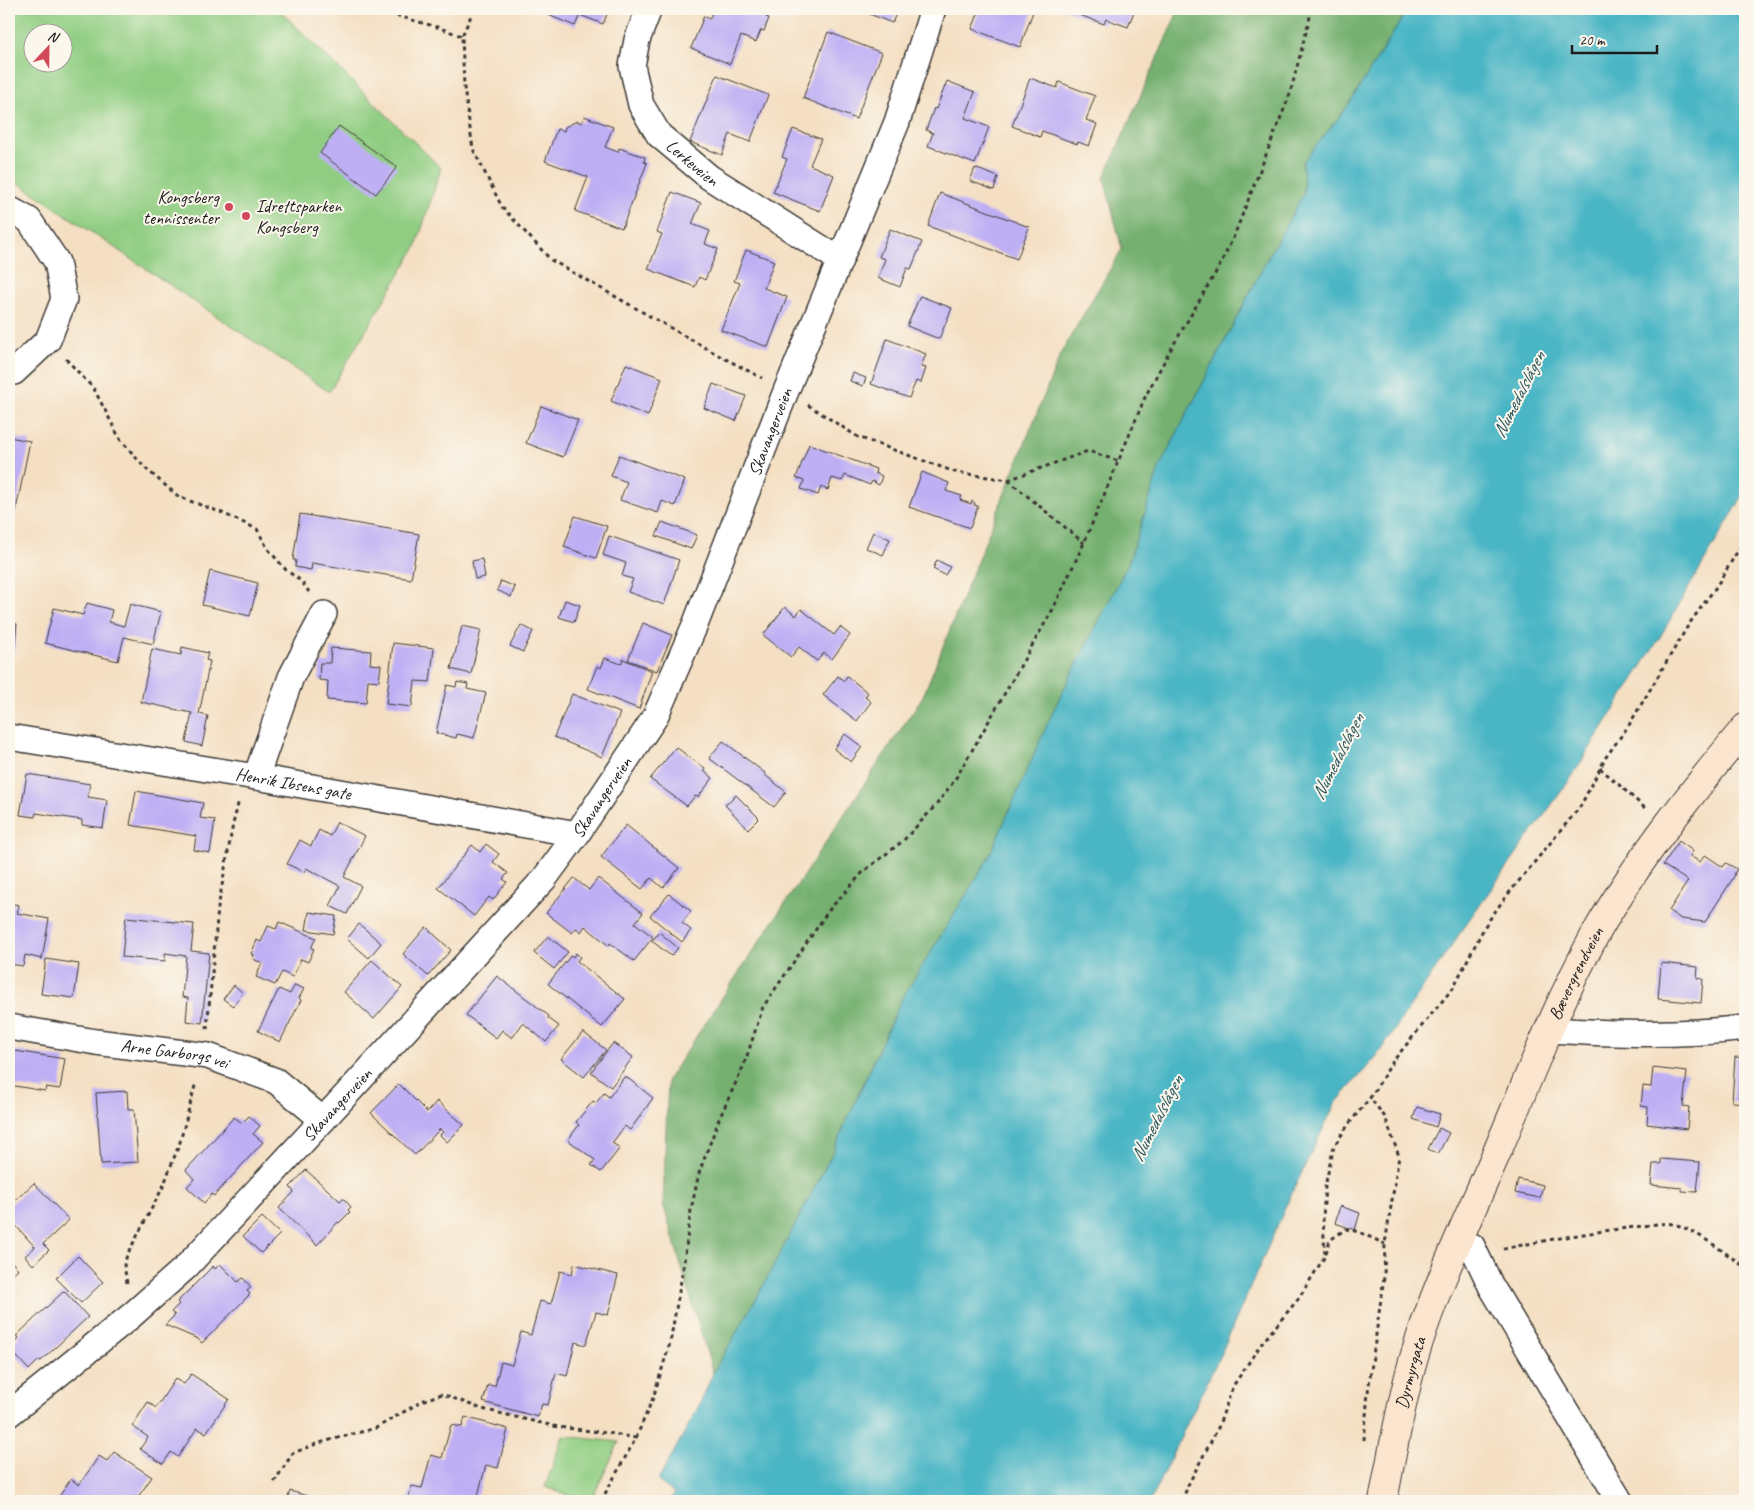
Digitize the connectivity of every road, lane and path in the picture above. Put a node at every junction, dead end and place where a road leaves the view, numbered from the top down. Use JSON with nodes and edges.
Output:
{"nodes":[{"id":1,"x":373,"y":9,"type":"edge"},
{"id":2,"x":474,"y":9,"type":"edge"},
{"id":3,"x":649,"y":9,"type":"edge"},
{"id":4,"x":933,"y":9,"type":"edge"},
{"id":5,"x":1312,"y":9,"type":"edge"},
{"id":6,"x":462,"y":36,"type":"junction"},
{"id":7,"x":9,"y":209,"type":"edge"},
{"id":8,"x":840,"y":260,"type":"junction"},
{"id":9,"x":48,"y":340,"type":"junction"},
{"id":10,"x":14,"y":372,"type":"dead end"},
{"id":11,"x":786,"y":391,"type":"junction"},
{"id":12,"x":1118,"y":461,"type":"junction"},
{"id":13,"x":1008,"y":480,"type":"junction"},
{"id":14,"x":1745,"y":539,"type":"edge"},
{"id":15,"x":1084,"y":543,"type":"junction"},
{"id":16,"x":324,"y":614,"type":"joint"},
{"id":17,"x":1745,"y":728,"type":"edge"},
{"id":18,"x":9,"y":737,"type":"edge"},
{"id":19,"x":1600,"y":768,"type":"junction"},
{"id":20,"x":251,"y":777,"type":"junction"},
{"id":21,"x":1666,"y":827,"type":"junction"},
{"id":22,"x":577,"y":834,"type":"junction"},
{"id":23,"x":9,"y":1026,"type":"edge"},
{"id":24,"x":1745,"y":1028,"type":"edge"},
{"id":25,"x":1549,"y":1030,"type":"junction"},
{"id":26,"x":202,"y":1055,"type":"junction"},
{"id":27,"x":1370,"y":1098,"type":"junction"},
{"id":28,"x":323,"y":1120,"type":"junction"},
{"id":29,"x":1385,"y":1244,"type":"junction"},
{"id":30,"x":1464,"y":1247,"type":"junction"},
{"id":31,"x":1325,"y":1256,"type":"junction"},
{"id":32,"x":1745,"y":1267,"type":"edge"},
{"id":33,"x":132,"y":1315,"type":"junction"},
{"id":34,"x":9,"y":1414,"type":"edge"},
{"id":35,"x":636,"y":1438,"type":"junction"},
{"id":36,"x":1363,"y":1449,"type":"dead end"},
{"id":37,"x":274,"y":1482,"type":"dead end"},
{"id":38,"x":601,"y":1501,"type":"edge"},
{"id":39,"x":1182,"y":1501,"type":"edge"},
{"id":40,"x":1383,"y":1501,"type":"edge"},
{"id":41,"x":1620,"y":1501,"type":"edge"}],
"edges":[{"from":1,"to":6,"type":"path"},
{"from":2,"to":6,"type":"path"},
{"from":3,"to":8,"type":"street","name":"Lerkeveien"},
{"from":4,"to":8,"type":"street","name":"Skavangerveien"},
{"from":5,"to":12,"type":"path"},
{"from":6,"to":11,"type":"path"},
{"from":7,"to":9,"type":"street"},
{"from":8,"to":11,"type":"street","name":"Skavangerveien"},
{"from":9,"to":10,"type":"street"},
{"from":9,"to":16,"type":"path"},
{"from":11,"to":13,"type":"path"},
{"from":11,"to":22,"type":"street","name":"Skavangerveien"},
{"from":12,"to":13,"type":"path"},
{"from":12,"to":15,"type":"path"},
{"from":13,"to":15,"type":"path"},
{"from":14,"to":19,"type":"path"},
{"from":15,"to":35,"type":"path"},
{"from":16,"to":20,"type":"street"},
{"from":17,"to":21,"type":"main road","name":"Bævergrendveien"},
{"from":18,"to":20,"type":"street","name":"Henrik Ibsens gate"},
{"from":19,"to":21,"type":"path"},
{"from":19,"to":27,"type":"path"},
{"from":20,"to":22,"type":"street","name":"Henrik Ibsens gate"},
{"from":20,"to":26,"type":"path"},
{"from":21,"to":25,"type":"main road","name":"Bævergrendveien"},
{"from":22,"to":28,"type":"street","name":"Skavangerveien"},
{"from":23,"to":26,"type":"street","name":"Arne Garborgs vei"},
{"from":24,"to":25,"type":"street"},
{"from":25,"to":30,"type":"main road","name":"Bævergrendveien"},
{"from":26,"to":28,"type":"street","name":"Arne Garborgs vei"},
{"from":26,"to":33,"type":"path"},
{"from":27,"to":29,"type":"path"},
{"from":27,"to":31,"type":"path"},
{"from":28,"to":33,"type":"street","name":"Skavangerveien"},
{"from":29,"to":31,"type":"path"},
{"from":29,"to":36,"type":"path"},
{"from":30,"to":32,"type":"path"},
{"from":30,"to":40,"type":"main road","name":"Dyrmyrgata"},
{"from":30,"to":41,"type":"street"},
{"from":31,"to":39,"type":"path"},
{"from":33,"to":34,"type":"street","name":"Skavangerveien"},
{"from":35,"to":37,"type":"path"},
{"from":35,"to":38,"type":"path"}]}
